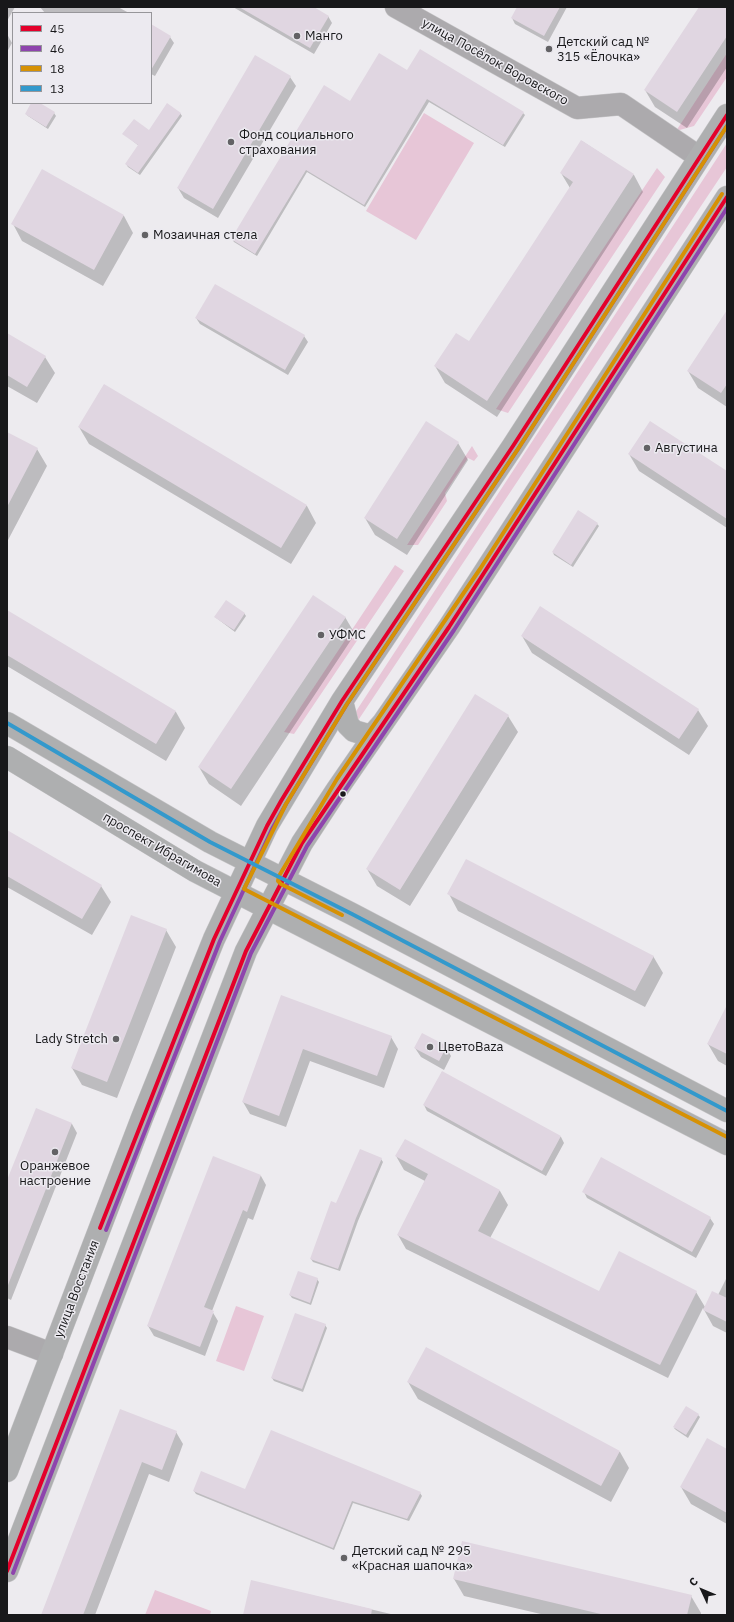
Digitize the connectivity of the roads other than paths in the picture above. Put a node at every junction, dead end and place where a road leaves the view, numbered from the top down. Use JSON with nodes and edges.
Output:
{"nodes":[{"id":1,"x":396,"y":7,"type":"edge"},
{"id":2,"x":727,"y":115,"type":"edge"},
{"id":3,"x":699,"y":157,"type":"junction"},
{"id":4,"x":727,"y":197,"type":"edge"},
{"id":5,"x":342,"y":701,"type":"junction"},
{"id":6,"x":384,"y":722,"type":"junction"},
{"id":7,"x":7,"y":723,"type":"edge"},
{"id":8,"x":7,"y":758,"type":"edge"},
{"id":9,"x":250,"y":863,"type":"junction"},
{"id":10,"x":284,"y":879,"type":"junction"},
{"id":11,"x":236,"y":892,"type":"junction"},
{"id":12,"x":268,"y":908,"type":"junction"},
{"id":13,"x":727,"y":1111,"type":"edge"},
{"id":14,"x":727,"y":1144,"type":"edge"},
{"id":15,"x":7,"y":1337,"type":"edge"},
{"id":16,"x":52,"y":1354,"type":"junction"},
{"id":17,"x":7,"y":1471,"type":"edge"},
{"id":18,"x":7,"y":1571,"type":"edge"}],
"edges":[{"from":1,"to":3,"type":"street","name":"улица Посёлок Воровского"},
{"from":2,"to":3,"type":"main road","name":"улица Восстания"},
{"from":3,"to":5,"type":"main road","name":"улица Восстания"},
{"from":4,"to":6,"type":"main road"},
{"from":5,"to":6,"type":"main road"},
{"from":5,"to":9,"type":"main road","name":"улица Восстания"},
{"from":6,"to":10,"type":"main road"},
{"from":7,"to":9,"type":"main road"},
{"from":8,"to":11,"type":"main road","name":"проспект Ибрагимова"},
{"from":9,"to":10,"type":"main road"},
{"from":9,"to":11,"type":"main road","name":"улица Восстания"},
{"from":10,"to":12,"type":"main road"},
{"from":10,"to":13,"type":"main road"},
{"from":11,"to":12,"type":"main road","name":"проспект Ибрагимова"},
{"from":11,"to":16,"type":"main road","name":"улица Восстания"},
{"from":12,"to":14,"type":"main road","name":"проспект Ибрагимова"},
{"from":12,"to":18,"type":"main road"},
{"from":15,"to":16,"type":"street"},
{"from":16,"to":17,"type":"main road","name":"улица Восстания"}]}
